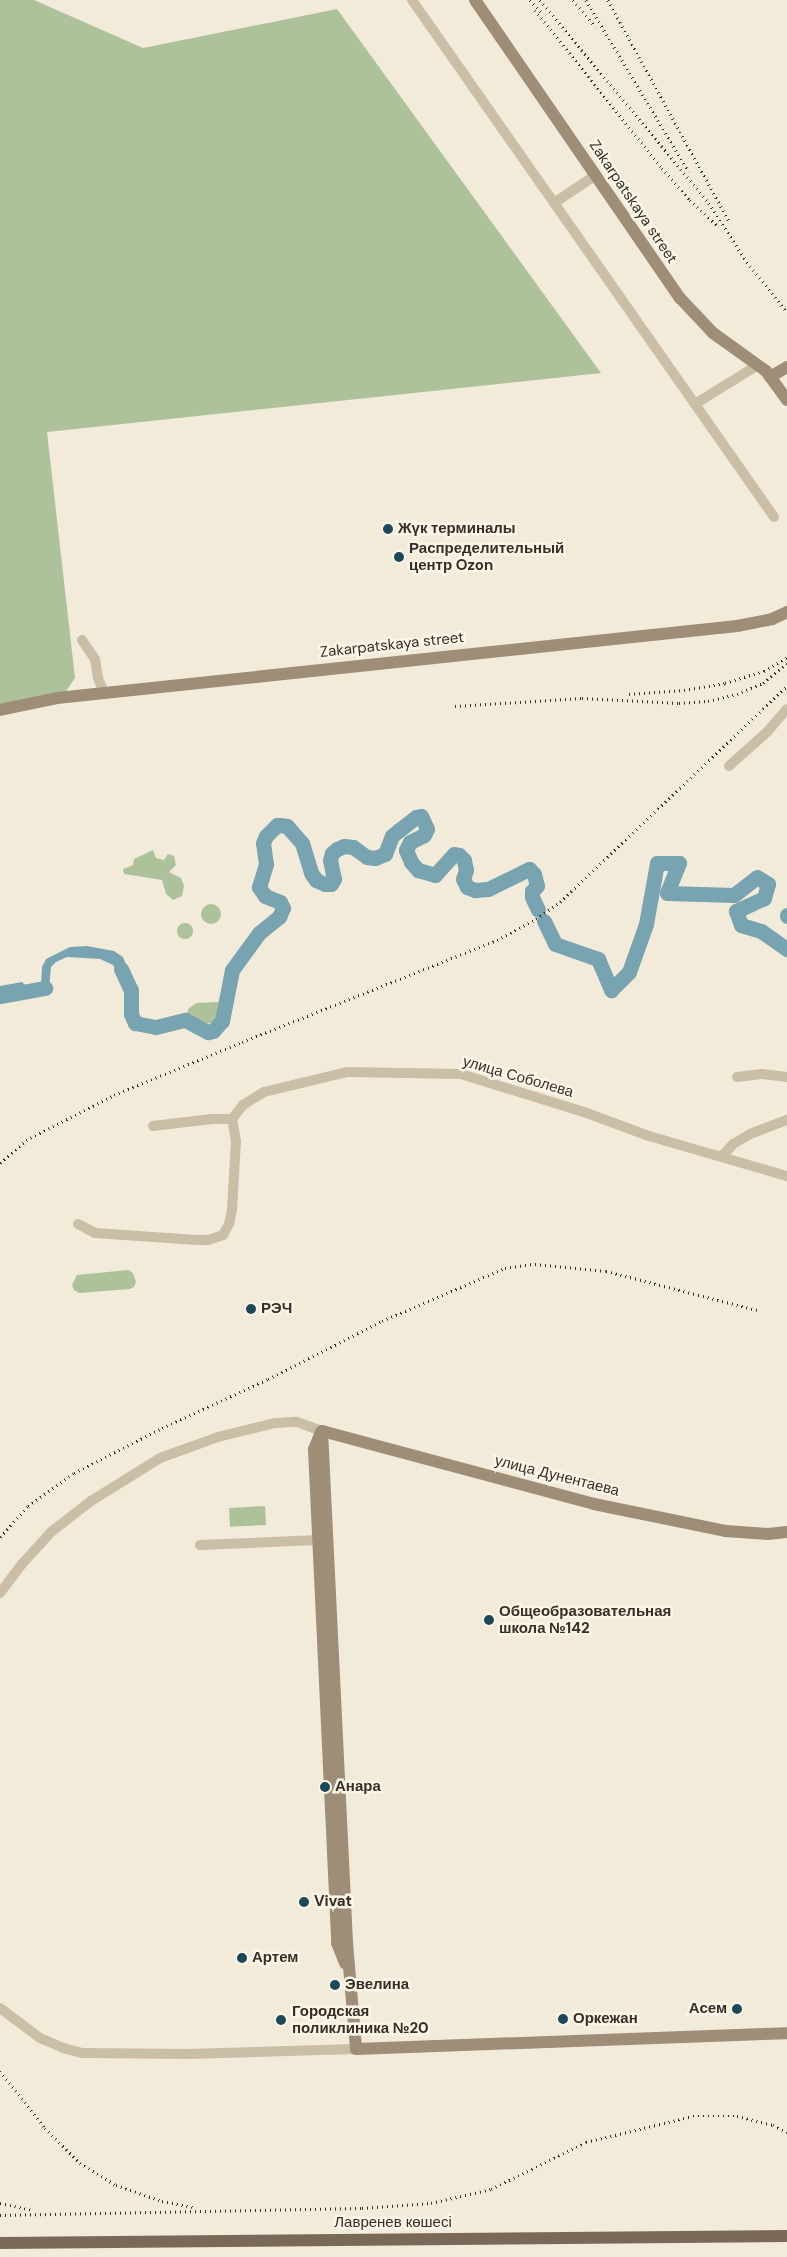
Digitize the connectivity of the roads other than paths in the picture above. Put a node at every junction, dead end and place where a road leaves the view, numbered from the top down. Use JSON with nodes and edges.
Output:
{"nodes":[{"id":1,"x":412,"y":0,"type":"edge"},
{"id":2,"x":475,"y":0,"type":"edge"},
{"id":3,"x":596,"y":175,"type":"junction"},
{"id":4,"x":554,"y":203,"type":"junction"},
{"id":5,"x":758,"y":365,"type":"junction"},
{"id":6,"x":787,"y":367,"type":"edge"},
{"id":7,"x":770,"y":376,"type":"junction"},
{"id":8,"x":787,"y":400,"type":"edge"},
{"id":9,"x":695,"y":404,"type":"junction"},
{"id":10,"x":774,"y":517,"type":"dead end"},
{"id":11,"x":787,"y":612,"type":"edge"},
{"id":12,"x":82,"y":640,"type":"dead end"},
{"id":13,"x":104,"y":693,"type":"junction"},
{"id":14,"x":0,"y":710,"type":"edge"},
{"id":15,"x":787,"y":710,"type":"edge"},
{"id":16,"x":729,"y":766,"type":"dead end"},
{"id":17,"x":737,"y":1077,"type":"dead end"},
{"id":18,"x":787,"y":1077,"type":"edge"},
{"id":19,"x":232,"y":1119,"type":"junction"},
{"id":20,"x":787,"y":1120,"type":"edge"},
{"id":21,"x":153,"y":1126,"type":"dead end"},
{"id":22,"x":722,"y":1156,"type":"junction"},
{"id":23,"x":787,"y":1176,"type":"edge"},
{"id":24,"x":78,"y":1224,"type":"dead end"},
{"id":25,"x":322,"y":1431,"type":"junction"},
{"id":26,"x":787,"y":1532,"type":"edge"},
{"id":27,"x":318,"y":1540,"type":"junction"},
{"id":28,"x":200,"y":1544,"type":"dead end"},
{"id":29,"x":0,"y":1593,"type":"edge"},
{"id":30,"x":351,"y":1980,"type":"junction"},
{"id":31,"x":0,"y":2008,"type":"edge"},
{"id":32,"x":787,"y":2033,"type":"edge"},
{"id":33,"x":356,"y":2050,"type":"junction"},
{"id":34,"x":787,"y":2236,"type":"edge"},
{"id":35,"x":0,"y":2243,"type":"edge"}],
"edges":[{"from":1,"to":4,"type":"street"},
{"from":2,"to":3,"type":"street","name":"Zakarpatskaya street"},
{"from":3,"to":4,"type":"street"},
{"from":3,"to":5,"type":"street","name":"Zakarpatskaya street"},
{"from":4,"to":9,"type":"street"},
{"from":5,"to":7,"type":"street","name":"Zakarpatskaya street"},
{"from":5,"to":9,"type":"street"},
{"from":6,"to":7,"type":"street"},
{"from":7,"to":8,"type":"street","name":"Zakarpatskaya street"},
{"from":9,"to":10,"type":"street"},
{"from":11,"to":13,"type":"street","name":"Zakarpatskaya street"},
{"from":12,"to":13,"type":"street"},
{"from":13,"to":14,"type":"street","name":"Zakarpatskaya street"},
{"from":15,"to":16,"type":"street"},
{"from":17,"to":18,"type":"street"},
{"from":19,"to":21,"type":"street"},
{"from":19,"to":22,"type":"street","name":"улица Соболева"},
{"from":19,"to":24,"type":"street"},
{"from":20,"to":22,"type":"street"},
{"from":22,"to":23,"type":"street","name":"улица Соболева"},
{"from":25,"to":26,"type":"street","name":"улица Дунентаева"},
{"from":25,"to":27,"type":"street"},
{"from":25,"to":29,"type":"street"},
{"from":25,"to":30,"type":"street"},
{"from":27,"to":28,"type":"street"},
{"from":27,"to":30,"type":"street"},
{"from":30,"to":33,"type":"street"},
{"from":31,"to":33,"type":"street"},
{"from":32,"to":33,"type":"street"},
{"from":34,"to":35,"type":"main road","name":"Лавренев көшесі"}]}
